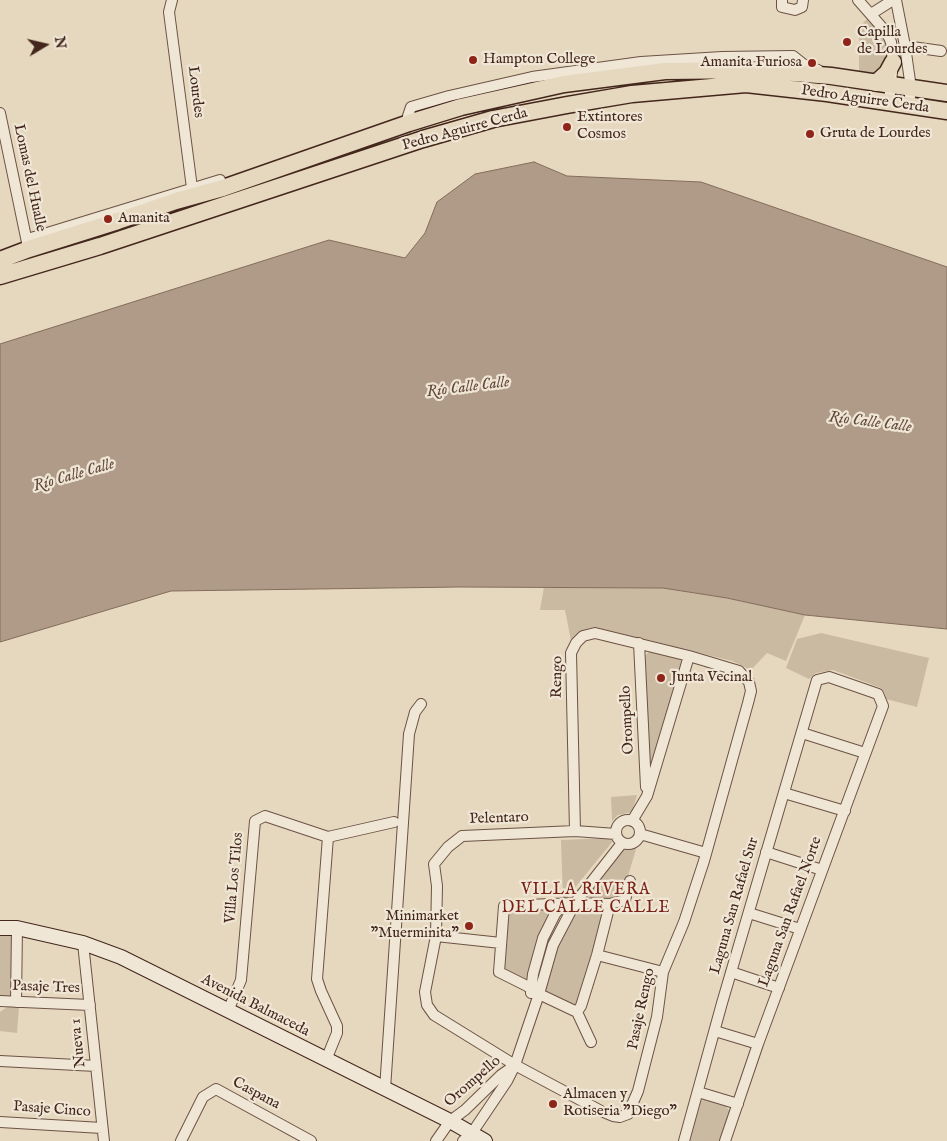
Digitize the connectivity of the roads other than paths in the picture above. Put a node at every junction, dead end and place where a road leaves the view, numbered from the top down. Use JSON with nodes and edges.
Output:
{"nodes":[{"id":1,"x":172,"y":0,"type":"edge"},
{"id":2,"x":782,"y":0,"type":"edge"},
{"id":3,"x":803,"y":0,"type":"edge"},
{"id":4,"x":858,"y":0,"type":"edge"},
{"id":5,"x":895,"y":0,"type":"edge"},
{"id":6,"x":871,"y":14,"type":"junction"},
{"id":7,"x":905,"y":46,"type":"junction"},
{"id":8,"x":941,"y":51,"type":"dead end"},
{"id":9,"x":893,"y":62,"type":"joint"},
{"id":10,"x":914,"y":83,"type":"junction"},
{"id":11,"x":884,"y":84,"type":"junction"},
{"id":12,"x":947,"y":93,"type":"edge"},
{"id":13,"x":890,"y":103,"type":"junction"},
{"id":14,"x":909,"y":105,"type":"junction"},
{"id":15,"x":947,"y":111,"type":"edge"},
{"id":16,"x":0,"y":113,"type":"edge"},
{"id":17,"x":192,"y":188,"type":"junction"},
{"id":18,"x":223,"y":188,"type":"junction"},
{"id":19,"x":30,"y":243,"type":"junction"},
{"id":20,"x":0,"y":260,"type":"edge"},
{"id":21,"x":36,"y":265,"type":"junction"},
{"id":22,"x":0,"y":276,"type":"edge"},
{"id":23,"x":639,"y":643,"type":"junction"},
{"id":24,"x":689,"y":656,"type":"junction"},
{"id":25,"x":817,"y":680,"type":"joint"},
{"id":26,"x":421,"y":704,"type":"dead end"},
{"id":27,"x":802,"y":733,"type":"junction"},
{"id":28,"x":865,"y":754,"type":"junction"},
{"id":29,"x":784,"y":793,"type":"junction"},
{"id":30,"x":647,"y":796,"type":"junction"},
{"id":31,"x":844,"y":811,"type":"junction"},
{"id":32,"x":632,"y":821,"type":"junction"},
{"id":33,"x":394,"y":822,"type":"dead end"},
{"id":34,"x":575,"y":831,"type":"junction"},
{"id":35,"x":640,"y":834,"type":"junction"},
{"id":36,"x":328,"y":837,"type":"junction"},
{"id":37,"x":619,"y":838,"type":"junction"},
{"id":38,"x":766,"y":852,"type":"junction"},
{"id":39,"x":706,"y":853,"type":"junction"},
{"id":40,"x":822,"y":870,"type":"junction"},
{"id":41,"x":630,"y":880,"type":"dead end"},
{"id":42,"x":563,"y":903,"type":"junction"},
{"id":43,"x":575,"y":903,"type":"junction"},
{"id":44,"x":610,"y":904,"type":"junction"},
{"id":45,"x":749,"y":913,"type":"junction"},
{"id":46,"x":0,"y":928,"type":"edge"},
{"id":47,"x":17,"y":928,"type":"junction"},
{"id":48,"x":800,"y":929,"type":"junction"},
{"id":49,"x":436,"y":936,"type":"junction"},
{"id":50,"x":82,"y":942,"type":"junction"},
{"id":51,"x":501,"y":943,"type":"junction"},
{"id":52,"x":597,"y":954,"type":"junction"},
{"id":53,"x":663,"y":972,"type":"junction"},
{"id":54,"x":731,"y":972,"type":"junction"},
{"id":55,"x":778,"y":988,"type":"junction"},
{"id":56,"x":535,"y":991,"type":"junction"},
{"id":57,"x":0,"y":1000,"type":"edge"},
{"id":58,"x":16,"y":1002,"type":"junction"},
{"id":59,"x":90,"y":1004,"type":"junction"},
{"id":60,"x":228,"y":1011,"type":"junction"},
{"id":61,"x":576,"y":1012,"type":"junction"},
{"id":62,"x":715,"y":1031,"type":"junction"},
{"id":63,"x":591,"y":1042,"type":"dead end"},
{"id":64,"x":758,"y":1044,"type":"junction"},
{"id":65,"x":326,"y":1060,"type":"junction"},
{"id":66,"x":0,"y":1061,"type":"edge"},
{"id":67,"x":515,"y":1065,"type":"junction"},
{"id":68,"x":96,"y":1066,"type":"junction"},
{"id":69,"x":385,"y":1089,"type":"junction"},
{"id":70,"x":698,"y":1092,"type":"junction"},
{"id":71,"x":738,"y":1104,"type":"junction"},
{"id":72,"x":450,"y":1121,"type":"junction"},
{"id":73,"x":0,"y":1122,"type":"edge"},
{"id":74,"x":102,"y":1128,"type":"junction"},
{"id":75,"x":467,"y":1137,"type":"edge"},
{"id":76,"x":104,"y":1141,"type":"edge"},
{"id":77,"x":181,"y":1141,"type":"edge"},
{"id":78,"x":311,"y":1141,"type":"edge"},
{"id":79,"x":436,"y":1141,"type":"edge"},
{"id":80,"x":485,"y":1141,"type":"edge"},
{"id":81,"x":684,"y":1141,"type":"edge"},
{"id":82,"x":725,"y":1141,"type":"edge"}],
"edges":[{"from":1,"to":17,"type":"street","name":"Lourdes"},
{"from":2,"to":3,"type":"street"},
{"from":4,"to":6,"type":"street"},
{"from":5,"to":6,"type":"street"},
{"from":5,"to":7,"type":"street"},
{"from":6,"to":9,"type":"street"},
{"from":7,"to":8,"type":"street"},
{"from":7,"to":10,"type":"street"},
{"from":9,"to":11,"type":"highway"},
{"from":10,"to":11,"type":"highway","name":"Pedro Aguirre Cerda"},
{"from":10,"to":12,"type":"highway","name":"Pedro Aguirre Cerda"},
{"from":10,"to":14,"type":"street"},
{"from":11,"to":13,"type":"street"},
{"from":11,"to":18,"type":"highway","name":"Pedro Aguirre Cerda"},
{"from":13,"to":14,"type":"highway","name":"Pedro Aguirre Cerda"},
{"from":13,"to":21,"type":"highway","name":"Pedro Aguirre Cerda"},
{"from":14,"to":15,"type":"highway","name":"Pedro Aguirre Cerda"},
{"from":16,"to":19,"type":"street","name":"Lomas del Hualle"},
{"from":17,"to":18,"type":"street"},
{"from":17,"to":19,"type":"street"},
{"from":18,"to":19,"type":"highway","name":"Pedro Aguirre Cerda"},
{"from":19,"to":20,"type":"highway","name":"Pedro Aguirre Cerda"},
{"from":19,"to":21,"type":"highway"},
{"from":21,"to":22,"type":"highway","name":"Pedro Aguirre Cerda"},
{"from":23,"to":24,"type":"street","name":"Rengo"},
{"from":23,"to":30,"type":"street","name":"Orompello"},
{"from":23,"to":34,"type":"street","name":"Rengo"},
{"from":24,"to":30,"type":"street","name":"Orompello"},
{"from":24,"to":39,"type":"street","name":"Pasaje Rengo"},
{"from":25,"to":27,"type":"street","name":"Laguna San Rafael Sur"},
{"from":25,"to":28,"type":"street","name":"Laguna San Rafael Norte"},
{"from":26,"to":69,"type":"street"},
{"from":27,"to":28,"type":"street"},
{"from":27,"to":29,"type":"street","name":"Laguna San Rafael Sur"},
{"from":28,"to":31,"type":"street","name":"Laguna San Rafael Norte"},
{"from":29,"to":31,"type":"street"},
{"from":29,"to":38,"type":"street","name":"Laguna San Rafael Sur"},
{"from":30,"to":32,"type":"street","name":"Orompello"},
{"from":31,"to":40,"type":"street","name":"Laguna San Rafael Norte"},
{"from":32,"to":35,"type":"street"},
{"from":32,"to":37,"type":"street","name":"Orompello"},
{"from":33,"to":36,"type":"street"},
{"from":34,"to":37,"type":"street","name":"Pelentaro"},
{"from":34,"to":49,"type":"street","name":"Pelentaro"},
{"from":35,"to":37,"type":"street","name":"Orompello"},
{"from":35,"to":39,"type":"street"},
{"from":36,"to":60,"type":"street","name":"Villa Los Tilos"},
{"from":36,"to":65,"type":"street"},
{"from":37,"to":43,"type":"street","name":"Orompello"},
{"from":38,"to":40,"type":"street"},
{"from":38,"to":45,"type":"street","name":"Laguna San Rafael Sur"},
{"from":39,"to":53,"type":"street","name":"Pasaje Rengo"},
{"from":40,"to":48,"type":"street","name":"Laguna San Rafael Norte"},
{"from":41,"to":44,"type":"street"},
{"from":42,"to":43,"type":"street"},
{"from":42,"to":51,"type":"street"},
{"from":42,"to":56,"type":"street","name":"Orompello"},
{"from":43,"to":44,"type":"street"},
{"from":43,"to":56,"type":"street","name":"Orompello"},
{"from":44,"to":52,"type":"street"},
{"from":45,"to":48,"type":"street"},
{"from":45,"to":54,"type":"street","name":"Laguna San Rafael Sur"},
{"from":46,"to":47,"type":"main road","name":"Avenida Balmaceda"},
{"from":47,"to":50,"type":"main road","name":"Avenida Balmaceda"},
{"from":47,"to":58,"type":"street"},
{"from":48,"to":55,"type":"street","name":"Laguna San Rafael Norte"},
{"from":49,"to":51,"type":"street"},
{"from":49,"to":67,"type":"street","name":"Pelentaro"},
{"from":50,"to":59,"type":"street","name":"Nueva 1"},
{"from":50,"to":60,"type":"main road","name":"Avenida Balmaceda"},
{"from":51,"to":56,"type":"street"},
{"from":52,"to":53,"type":"street"},
{"from":52,"to":61,"type":"street"},
{"from":53,"to":67,"type":"street","name":"Pasaje Rengo"},
{"from":54,"to":55,"type":"street"},
{"from":54,"to":62,"type":"street","name":"Laguna San Rafael Sur"},
{"from":55,"to":64,"type":"street","name":"Laguna San Rafael Norte"},
{"from":56,"to":61,"type":"street"},
{"from":56,"to":67,"type":"street","name":"Orompello"},
{"from":57,"to":58,"type":"street","name":"Pasaje Tres"},
{"from":58,"to":59,"type":"street","name":"Pasaje Tres"},
{"from":59,"to":68,"type":"street","name":"Nueva 1"},
{"from":60,"to":65,"type":"main road","name":"Avenida Balmaceda"},
{"from":61,"to":63,"type":"street"},
{"from":62,"to":64,"type":"street"},
{"from":62,"to":70,"type":"street","name":"Laguna San Rafael Sur"},
{"from":64,"to":71,"type":"street","name":"Laguna San Rafael Norte"},
{"from":65,"to":69,"type":"main road","name":"Avenida Balmaceda"},
{"from":66,"to":68,"type":"street"},
{"from":67,"to":72,"type":"street","name":"Orompello"},
{"from":67,"to":75,"type":"street","name":"Orompello"},
{"from":68,"to":74,"type":"street","name":"Nueva 1"},
{"from":69,"to":72,"type":"main road","name":"Avenida Balmaceda"},
{"from":70,"to":71,"type":"street"},
{"from":70,"to":81,"type":"street","name":"Laguna San Rafael Sur"},
{"from":71,"to":82,"type":"street","name":"Laguna San Rafael Norte"},
{"from":72,"to":75,"type":"main road","name":"Avenida Balmaceda"},
{"from":72,"to":79,"type":"street","name":"Orompello"},
{"from":73,"to":74,"type":"street","name":"Pasaje Cinco"},
{"from":74,"to":76,"type":"street","name":"Nueva 1"},
{"from":75,"to":80,"type":"main road","name":"Avenida Balmaceda"},
{"from":77,"to":78,"type":"street","name":"Caspana"}]}
